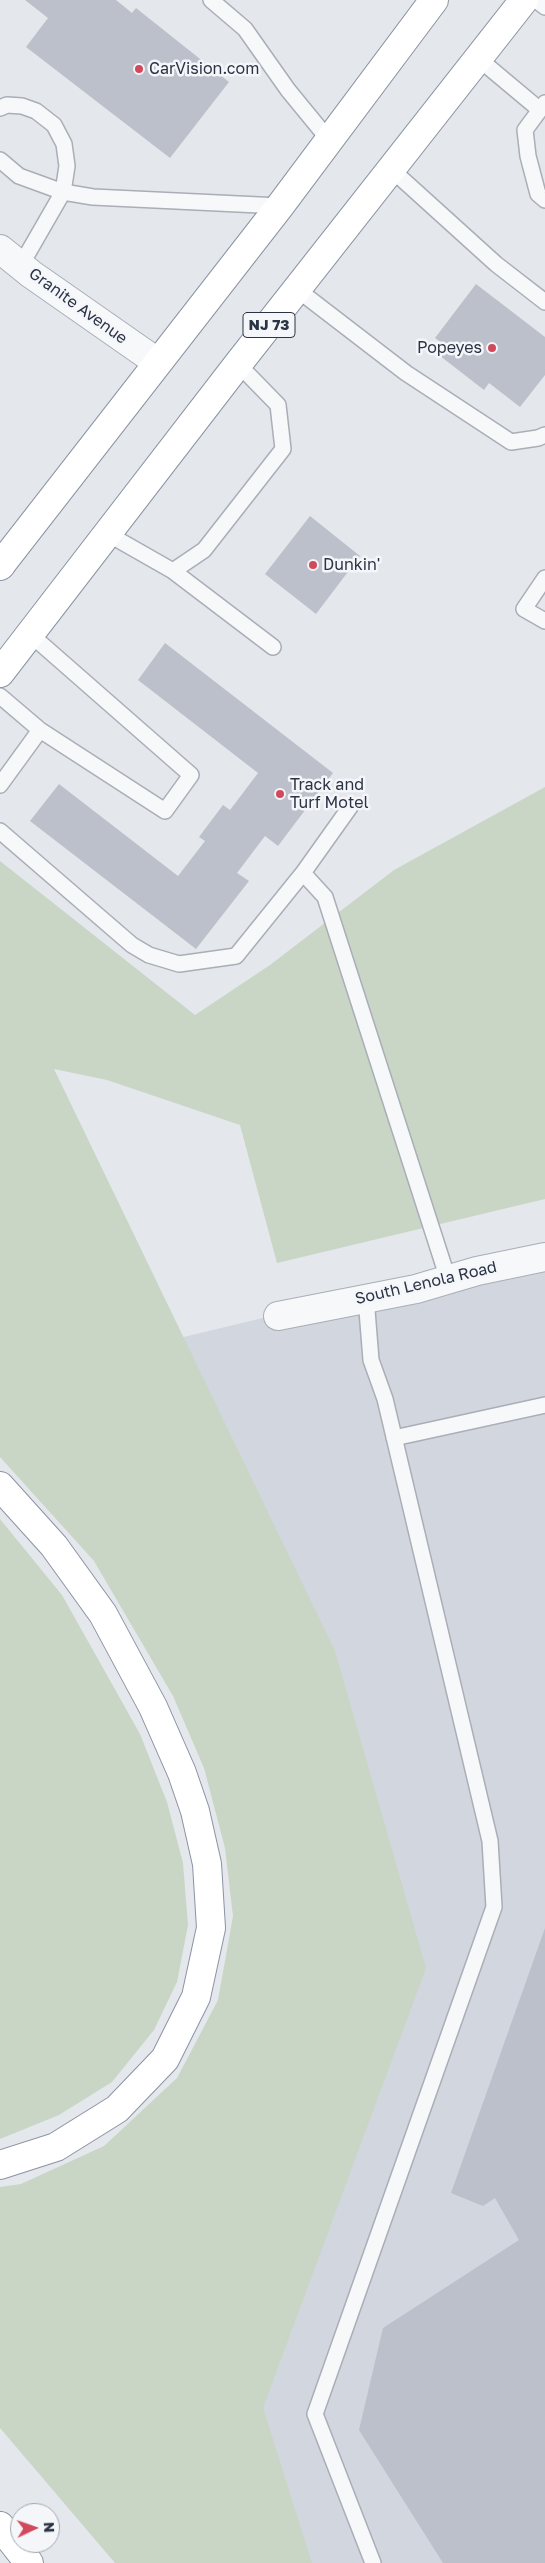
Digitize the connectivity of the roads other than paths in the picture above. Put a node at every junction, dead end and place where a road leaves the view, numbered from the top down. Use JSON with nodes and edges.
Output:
{"nodes":[{"id":1,"x":211,"y":0,"type":"edge"},
{"id":2,"x":434,"y":0,"type":"edge"},
{"id":3,"x":524,"y":0,"type":"edge"},
{"id":4,"x":536,"y":0,"type":"edge"},
{"id":5,"x":545,"y":7,"type":"edge"},
{"id":6,"x":479,"y":59,"type":"junction"},
{"id":7,"x":542,"y":107,"type":"edge"},
{"id":8,"x":0,"y":108,"type":"edge"},
{"id":9,"x":329,"y":140,"type":"junction"},
{"id":10,"x":0,"y":160,"type":"edge"},
{"id":11,"x":391,"y":169,"type":"junction"},
{"id":12,"x":62,"y":192,"type":"junction"},
{"id":13,"x":545,"y":200,"type":"edge"},
{"id":14,"x":280,"y":206,"type":"junction"},
{"id":15,"x":10,"y":257,"type":"edge"},
{"id":16,"x":298,"y":290,"type":"junction"},
{"id":17,"x":545,"y":302,"type":"edge"},
{"id":18,"x":156,"y":362,"type":"junction"},
{"id":19,"x":238,"y":364,"type":"junction"},
{"id":20,"x":545,"y":435,"type":"edge"},
{"id":21,"x":108,"y":534,"type":"junction"},
{"id":22,"x":0,"y":565,"type":"edge"},
{"id":23,"x":173,"y":571,"type":"junction"},
{"id":24,"x":545,"y":578,"type":"edge"},
{"id":25,"x":545,"y":621,"type":"edge"},
{"id":26,"x":30,"y":634,"type":"junction"},
{"id":27,"x":272,"y":647,"type":"dead end"},
{"id":28,"x":0,"y":673,"type":"edge"},
{"id":29,"x":0,"y":696,"type":"edge"},
{"id":30,"x":40,"y":730,"type":"junction"},
{"id":31,"x":0,"y":785,"type":"edge"},
{"id":32,"x":350,"y":807,"type":"dead end"},
{"id":33,"x":0,"y":831,"type":"edge"},
{"id":34,"x":303,"y":873,"type":"junction"},
{"id":35,"x":545,"y":1257,"type":"edge"},
{"id":36,"x":448,"y":1279,"type":"junction"},
{"id":37,"x":366,"y":1298,"type":"junction"},
{"id":38,"x":278,"y":1316,"type":"dead end"},
{"id":39,"x":545,"y":1405,"type":"edge"},
{"id":40,"x":394,"y":1438,"type":"junction"},
{"id":41,"x":0,"y":1486,"type":"edge"},
{"id":42,"x":0,"y":2165,"type":"edge"},
{"id":43,"x":0,"y":2526,"type":"edge"},
{"id":44,"x":29,"y":2563,"type":"edge"},
{"id":45,"x":373,"y":2563,"type":"edge"}],
"edges":[{"from":1,"to":9,"type":"lane"},
{"from":2,"to":9,"type":"highway"},
{"from":3,"to":6,"type":"highway","number":"NJ 73"},
{"from":4,"to":5,"type":"lane"},
{"from":6,"to":7,"type":"lane"},
{"from":6,"to":11,"type":"highway","number":"NJ 73"},
{"from":7,"to":13,"type":"lane"},
{"from":8,"to":12,"type":"lane"},
{"from":9,"to":14,"type":"highway"},
{"from":10,"to":12,"type":"lane"},
{"from":11,"to":16,"type":"highway","number":"NJ 73"},
{"from":11,"to":17,"type":"lane"},
{"from":12,"to":14,"type":"lane"},
{"from":12,"to":15,"type":"lane"},
{"from":14,"to":18,"type":"highway"},
{"from":15,"to":18,"type":"street","name":"Granite Avenue"},
{"from":16,"to":19,"type":"highway","number":"NJ 73"},
{"from":16,"to":20,"type":"lane"},
{"from":18,"to":22,"type":"highway"},
{"from":19,"to":21,"type":"highway","number":"NJ 73"},
{"from":19,"to":23,"type":"lane"},
{"from":21,"to":23,"type":"lane"},
{"from":21,"to":26,"type":"highway","number":"NJ 73"},
{"from":23,"to":27,"type":"lane"},
{"from":24,"to":25,"type":"lane"},
{"from":26,"to":28,"type":"highway","number":"NJ 73"},
{"from":26,"to":30,"type":"lane"},
{"from":29,"to":30,"type":"lane"},
{"from":30,"to":31,"type":"lane"},
{"from":32,"to":34,"type":"lane"},
{"from":33,"to":34,"type":"lane"},
{"from":34,"to":36,"type":"lane"},
{"from":35,"to":36,"type":"street","name":"South Lenola Road"},
{"from":36,"to":37,"type":"street","name":"South Lenola Road"},
{"from":37,"to":38,"type":"street","name":"South Lenola Road"},
{"from":37,"to":40,"type":"lane"},
{"from":39,"to":40,"type":"lane"},
{"from":40,"to":45,"type":"lane"},
{"from":41,"to":42,"type":"highway"},
{"from":43,"to":44,"type":"highway"}]}
